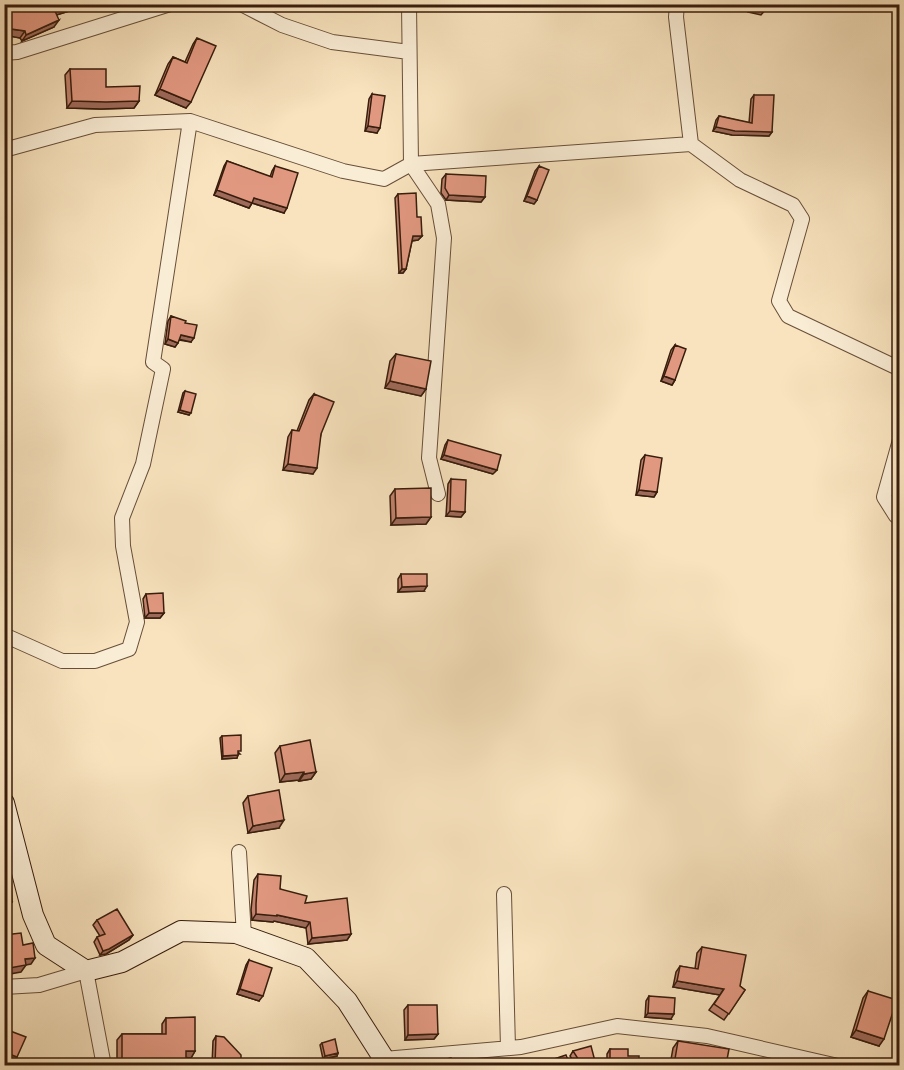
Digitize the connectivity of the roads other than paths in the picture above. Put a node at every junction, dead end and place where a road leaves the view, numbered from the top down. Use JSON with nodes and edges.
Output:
{"nodes":[{"id":1,"x":170,"y":4,"type":"edge"},
{"id":2,"x":241,"y":4,"type":"edge"},
{"id":3,"x":409,"y":4,"type":"edge"},
{"id":4,"x":677,"y":4,"type":"edge"},
{"id":5,"x":409,"y":52,"type":"junction"},
{"id":6,"x":4,"y":53,"type":"edge"},
{"id":7,"x":190,"y":121,"type":"junction"},
{"id":8,"x":691,"y":144,"type":"junction"},
{"id":9,"x":4,"y":150,"type":"edge"},
{"id":10,"x":411,"y":164,"type":"junction"},
{"id":11,"x":900,"y":369,"type":"edge"},
{"id":12,"x":900,"y":440,"type":"edge"},
{"id":13,"x":438,"y":494,"type":"dead end"},
{"id":14,"x":900,"y":517,"type":"edge"},
{"id":15,"x":4,"y":635,"type":"edge"},
{"id":16,"x":4,"y":803,"type":"edge"},
{"id":17,"x":239,"y":852,"type":"dead end"},
{"id":18,"x":504,"y":894,"type":"dead end"},
{"id":19,"x":244,"y":936,"type":"junction"},
{"id":20,"x":86,"y":971,"type":"junction"},
{"id":21,"x":4,"y":987,"type":"edge"},
{"id":22,"x":508,"y":1048,"type":"junction"},
{"id":23,"x":386,"y":1062,"type":"edge"},
{"id":24,"x":104,"y":1065,"type":"edge"},
{"id":25,"x":838,"y":1065,"type":"edge"}],
"edges":[{"from":1,"to":6,"type":"street"},
{"from":2,"to":5,"type":"street"},
{"from":3,"to":5,"type":"street"},
{"from":4,"to":8,"type":"street"},
{"from":5,"to":10,"type":"street"},
{"from":7,"to":9,"type":"street"},
{"from":7,"to":10,"type":"street"},
{"from":7,"to":15,"type":"street"},
{"from":8,"to":10,"type":"street"},
{"from":8,"to":11,"type":"street"},
{"from":10,"to":13,"type":"street"},
{"from":12,"to":14,"type":"street"},
{"from":16,"to":20,"type":"street"},
{"from":17,"to":19,"type":"street"},
{"from":18,"to":22,"type":"street"},
{"from":19,"to":20,"type":"street"},
{"from":19,"to":23,"type":"street"},
{"from":20,"to":21,"type":"street"},
{"from":20,"to":24,"type":"street"},
{"from":22,"to":23,"type":"street"},
{"from":22,"to":25,"type":"street"}]}
